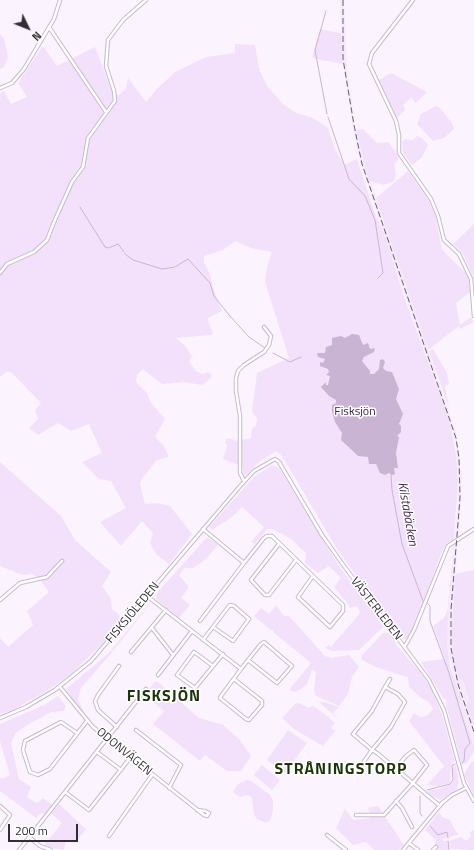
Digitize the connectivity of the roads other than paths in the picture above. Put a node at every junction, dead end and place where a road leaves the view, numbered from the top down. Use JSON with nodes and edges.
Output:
{"nodes":[{"id":1,"x":60,"y":0,"type":"edge"},
{"id":2,"x":146,"y":0,"type":"edge"},
{"id":3,"x":413,"y":0,"type":"edge"},
{"id":4,"x":49,"y":26,"type":"junction"},
{"id":5,"x":0,"y":88,"type":"edge"},
{"id":6,"x":106,"y":112,"type":"junction"},
{"id":7,"x":0,"y":273,"type":"edge"},
{"id":8,"x":474,"y":316,"type":"edge"},
{"id":9,"x":264,"y":327,"type":"dead end"},
{"id":10,"x":244,"y":481,"type":"junction"},
{"id":11,"x":203,"y":529,"type":"junction"},
{"id":12,"x":474,"y":529,"type":"edge"},
{"id":13,"x":279,"y":544,"type":"junction"},
{"id":14,"x":296,"y":560,"type":"junction"},
{"id":15,"x":62,"y":561,"type":"dead end"},
{"id":16,"x":244,"y":563,"type":"junction"},
{"id":17,"x":313,"y":576,"type":"junction"},
{"id":18,"x":147,"y":596,"type":"junction"},
{"id":19,"x":0,"y":600,"type":"edge"},
{"id":20,"x":166,"y":610,"type":"junction"},
{"id":21,"x":200,"y":621,"type":"dead end"},
{"id":22,"x":213,"y":627,"type":"junction"},
{"id":23,"x":152,"y":628,"type":"junction"},
{"id":24,"x":192,"y":631,"type":"junction"},
{"id":25,"x":204,"y":640,"type":"junction"},
{"id":26,"x":404,"y":646,"type":"junction"},
{"id":27,"x":132,"y":652,"type":"dead end"},
{"id":28,"x":222,"y":654,"type":"junction"},
{"id":29,"x":173,"y":655,"type":"junction"},
{"id":30,"x":248,"y":660,"type":"junction"},
{"id":31,"x":119,"y":666,"type":"dead end"},
{"id":32,"x":213,"y":666,"type":"junction"},
{"id":33,"x":241,"y":669,"type":"junction"},
{"id":34,"x":158,"y":675,"type":"dead end"},
{"id":35,"x":234,"y":679,"type":"junction"},
{"id":36,"x":390,"y":679,"type":"dead end"},
{"id":37,"x":60,"y":687,"type":"junction"},
{"id":38,"x":385,"y":687,"type":"junction"},
{"id":39,"x":146,"y":690,"type":"dead end"},
{"id":40,"x":0,"y":718,"type":"edge"},
{"id":41,"x":87,"y":721,"type":"junction"},
{"id":42,"x":117,"y":727,"type":"junction"},
{"id":43,"x":136,"y":730,"type":"dead end"},
{"id":44,"x":77,"y":733,"type":"junction"},
{"id":45,"x":107,"y":739,"type":"junction"},
{"id":46,"x":372,"y":750,"type":"junction"},
{"id":47,"x":97,"y":752,"type":"junction"},
{"id":48,"x":130,"y":758,"type":"junction"},
{"id":49,"x":396,"y":769,"type":"junction"},
{"id":50,"x":121,"y":770,"type":"junction"},
{"id":51,"x":358,"y":772,"type":"dead end"},
{"id":52,"x":152,"y":775,"type":"junction"},
{"id":53,"x":413,"y":783,"type":"junction"},
{"id":54,"x":169,"y":788,"type":"junction"},
{"id":55,"x":466,"y":788,"type":"junction"},
{"id":56,"x":65,"y":792,"type":"junction"},
{"id":57,"x":396,"y":801,"type":"junction"},
{"id":58,"x":474,"y":801,"type":"edge"},
{"id":59,"x":0,"y":806,"type":"edge"},
{"id":60,"x":440,"y":806,"type":"junction"},
{"id":61,"x":197,"y":810,"type":"dead end"},
{"id":62,"x":356,"y":815,"type":"dead end"},
{"id":63,"x":412,"y":827,"type":"dead end"},
{"id":64,"x":0,"y":830,"type":"edge"},
{"id":65,"x":327,"y":835,"type":"dead end"},
{"id":66,"x":109,"y":836,"type":"dead end"},
{"id":67,"x":29,"y":837,"type":"junction"},
{"id":68,"x":409,"y":843,"type":"junction"},
{"id":69,"x":436,"y":847,"type":"dead end"},
{"id":70,"x":19,"y":850,"type":"edge"},
{"id":71,"x":51,"y":850,"type":"edge"},
{"id":72,"x":346,"y":850,"type":"edge"},
{"id":73,"x":403,"y":850,"type":"edge"},
{"id":74,"x":418,"y":850,"type":"edge"},
{"id":75,"x":433,"y":850,"type":"edge"}],
"edges":[{"from":1,"to":4,"type":"street"},
{"from":2,"to":6,"type":"street"},
{"from":3,"to":8,"type":"street"},
{"from":4,"to":5,"type":"street"},
{"from":4,"to":6,"type":"street"},
{"from":6,"to":7,"type":"street"},
{"from":9,"to":10,"type":"street"},
{"from":10,"to":11,"type":"street","name":"FISKSJÖLEDEN"},
{"from":10,"to":26,"type":"street","name":"VÄSTERLEDEN"},
{"from":11,"to":16,"type":"street"},
{"from":11,"to":18,"type":"street","name":"FISKSJÖLEDEN"},
{"from":12,"to":26,"type":"street"},
{"from":13,"to":14,"type":"street"},
{"from":13,"to":14,"type":"street"},
{"from":13,"to":16,"type":"street"},
{"from":14,"to":17,"type":"street"},
{"from":15,"to":19,"type":"street"},
{"from":16,"to":21,"type":"street"},
{"from":17,"to":17,"type":"street"},
{"from":18,"to":20,"type":"street"},
{"from":18,"to":37,"type":"street","name":"FISKSJÖLEDEN"},
{"from":20,"to":23,"type":"street"},
{"from":20,"to":24,"type":"street"},
{"from":22,"to":22,"type":"street"},
{"from":22,"to":25,"type":"street"},
{"from":23,"to":27,"type":"street"},
{"from":23,"to":29,"type":"street"},
{"from":24,"to":25,"type":"street"},
{"from":24,"to":29,"type":"street"},
{"from":25,"to":28,"type":"street"},
{"from":26,"to":55,"type":"street","name":"VÄSTERLEDEN"},
{"from":28,"to":32,"type":"street"},
{"from":28,"to":33,"type":"street"},
{"from":29,"to":34,"type":"street"},
{"from":30,"to":30,"type":"street"},
{"from":30,"to":33,"type":"street"},
{"from":31,"to":42,"type":"street"},
{"from":32,"to":32,"type":"street"},
{"from":33,"to":35,"type":"street"},
{"from":35,"to":35,"type":"street"},
{"from":36,"to":38,"type":"street"},
{"from":37,"to":40,"type":"street","name":"FISKSJÖLEDEN"},
{"from":37,"to":41,"type":"street","name":"ODONVÄGEN"},
{"from":38,"to":46,"type":"street"},
{"from":38,"to":46,"type":"street"},
{"from":39,"to":42,"type":"street"},
{"from":41,"to":44,"type":"street"},
{"from":41,"to":45,"type":"street","name":"ODONVÄGEN"},
{"from":42,"to":45,"type":"street"},
{"from":43,"to":54,"type":"street"},
{"from":44,"to":44,"type":"street"},
{"from":45,"to":47,"type":"street"},
{"from":45,"to":48,"type":"street","name":"ODONVÄGEN"},
{"from":46,"to":49,"type":"street"},
{"from":46,"to":51,"type":"street"},
{"from":47,"to":50,"type":"street"},
{"from":47,"to":56,"type":"street"},
{"from":48,"to":50,"type":"street"},
{"from":48,"to":52,"type":"street","name":"ODONVÄGEN"},
{"from":49,"to":53,"type":"street"},
{"from":49,"to":53,"type":"street"},
{"from":50,"to":56,"type":"street"},
{"from":52,"to":54,"type":"street","name":"ODONVÄGEN"},
{"from":52,"to":66,"type":"street"},
{"from":53,"to":57,"type":"street"},
{"from":53,"to":60,"type":"street"},
{"from":54,"to":61,"type":"street","name":"ODONVÄGEN"},
{"from":55,"to":58,"type":"street","name":"VÄSTERLEDEN"},
{"from":55,"to":60,"type":"street"},
{"from":56,"to":67,"type":"street"},
{"from":57,"to":62,"type":"street"},
{"from":57,"to":63,"type":"street"},
{"from":59,"to":64,"type":"street"},
{"from":60,"to":68,"type":"street"},
{"from":65,"to":72,"type":"street"},
{"from":67,"to":70,"type":"street"},
{"from":67,"to":71,"type":"street"},
{"from":68,"to":73,"type":"street"},
{"from":68,"to":74,"type":"street"},
{"from":69,"to":75,"type":"street"}]}
